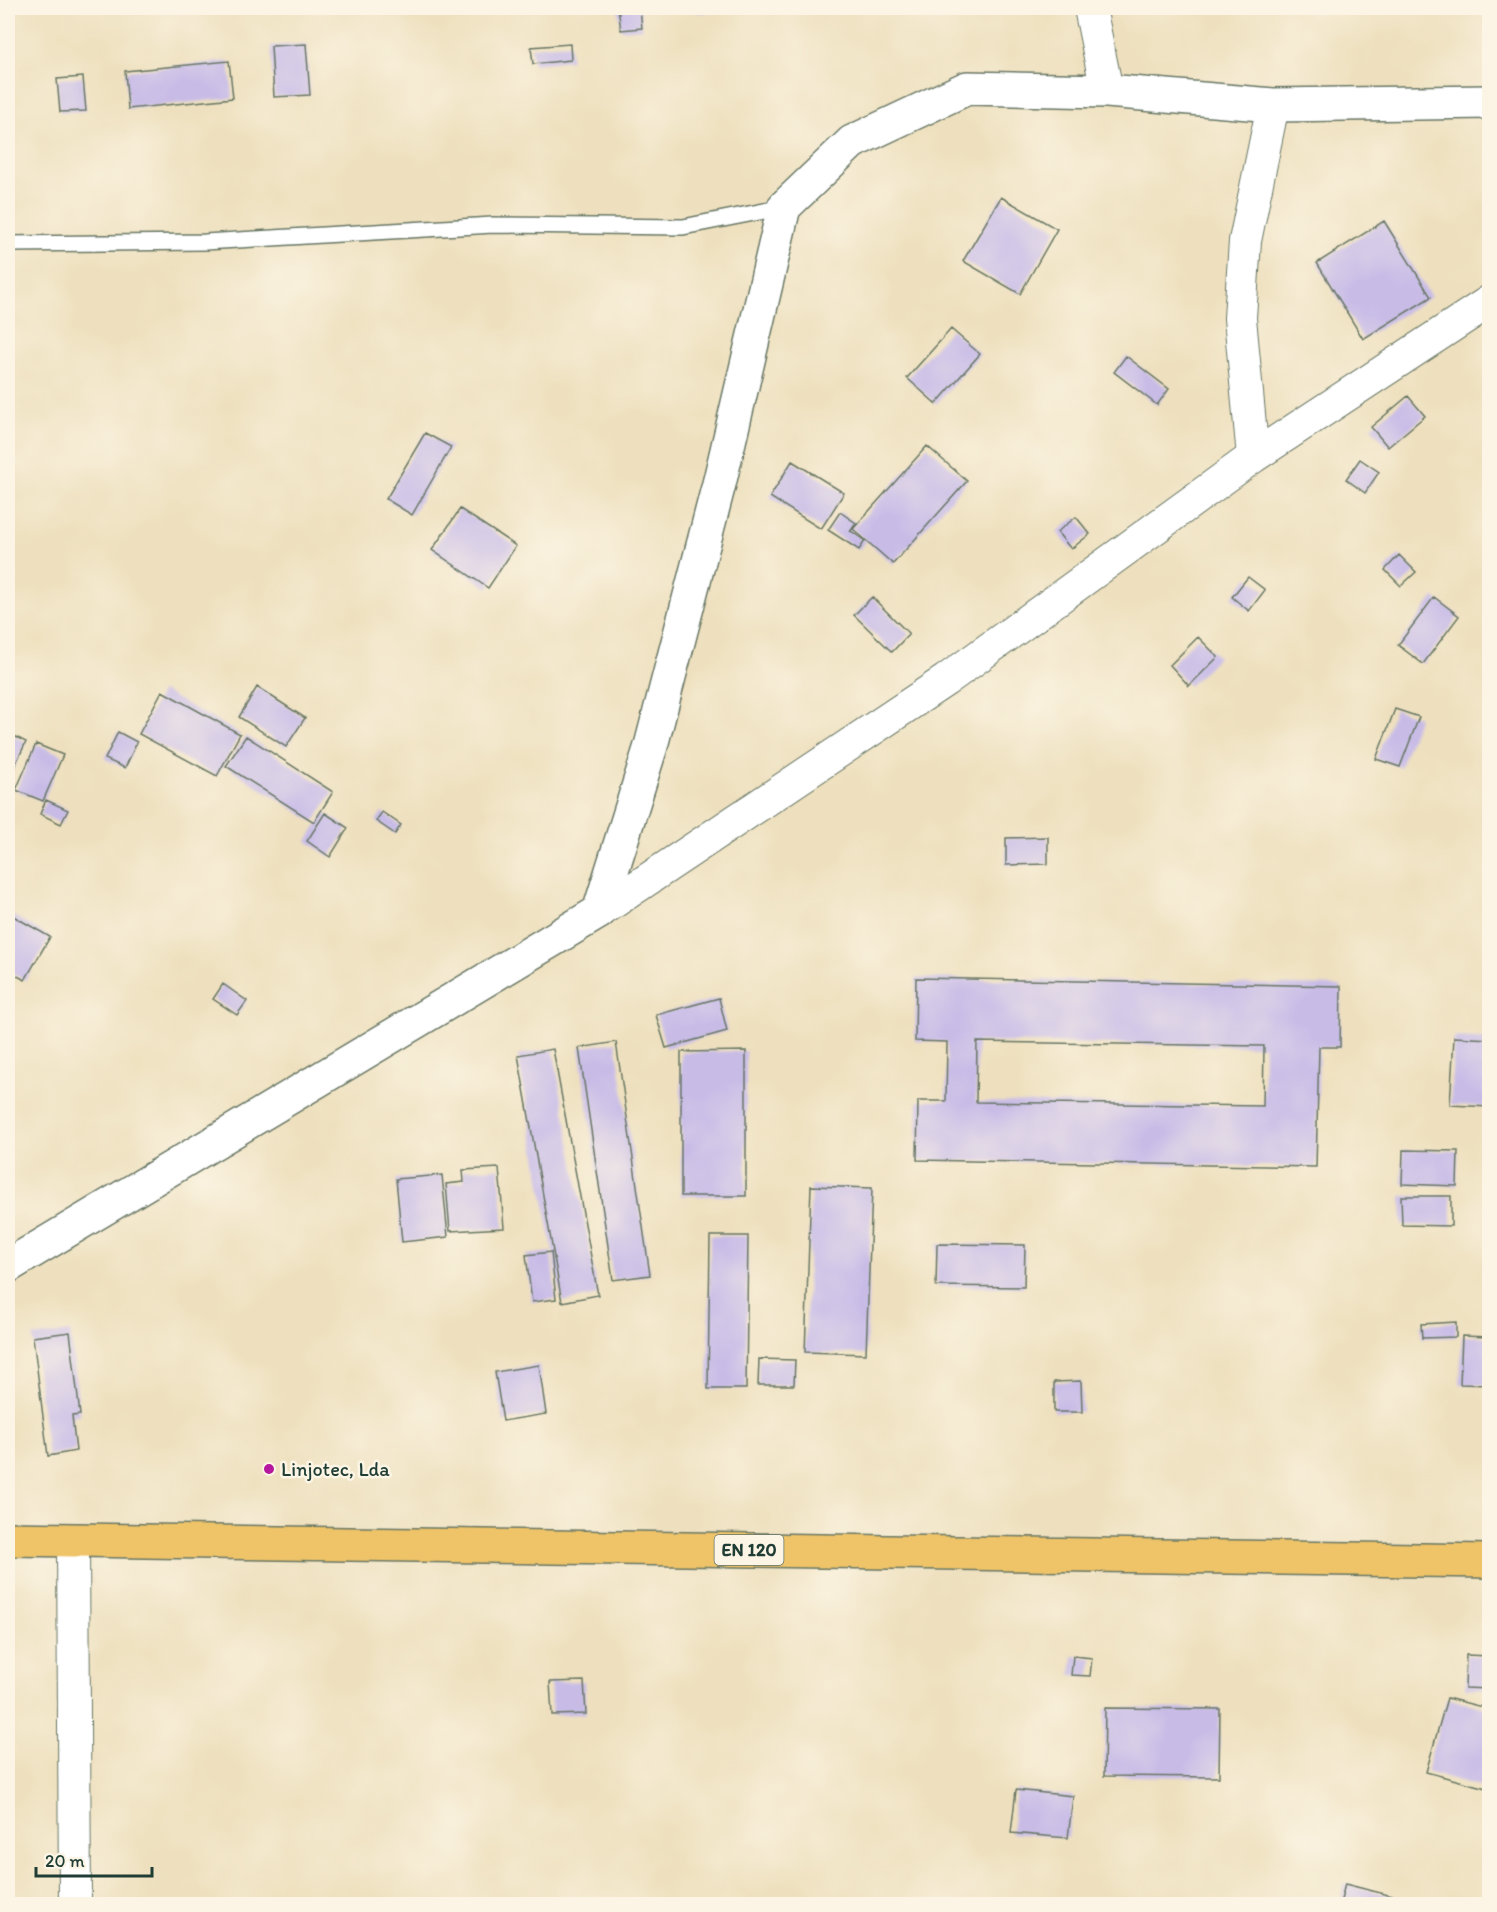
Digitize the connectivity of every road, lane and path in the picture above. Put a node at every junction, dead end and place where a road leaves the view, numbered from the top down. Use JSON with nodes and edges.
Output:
{"nodes":[{"id":1,"x":1090,"y":8,"type":"edge"},
{"id":2,"x":1107,"y":91,"type":"junction"},
{"id":3,"x":1490,"y":102,"type":"edge"},
{"id":4,"x":1273,"y":105,"type":"junction"},
{"id":5,"x":784,"y":207,"type":"junction"},
{"id":6,"x":8,"y":244,"type":"edge"},
{"id":7,"x":1490,"y":301,"type":"edge"},
{"id":8,"x":1253,"y":457,"type":"junction"},
{"id":9,"x":599,"y":912,"type":"junction"},
{"id":10,"x":8,"y":1266,"type":"edge"},
{"id":11,"x":8,"y":1539,"type":"edge"},
{"id":12,"x":74,"y":1540,"type":"junction"},
{"id":13,"x":1490,"y":1561,"type":"edge"},
{"id":14,"x":75,"y":1905,"type":"edge"}],
"edges":[{"from":1,"to":2,"type":"street"},
{"from":2,"to":4,"type":"street"},
{"from":2,"to":5,"type":"street"},
{"from":3,"to":4,"type":"street"},
{"from":4,"to":8,"type":"street"},
{"from":5,"to":6,"type":"lane"},
{"from":5,"to":9,"type":"street"},
{"from":7,"to":8,"type":"street"},
{"from":8,"to":9,"type":"street"},
{"from":9,"to":10,"type":"street"},
{"from":11,"to":12,"type":"main road","number":"EN 120"},
{"from":12,"to":13,"type":"main road","number":"EN 120"},
{"from":12,"to":14,"type":"street"}]}
